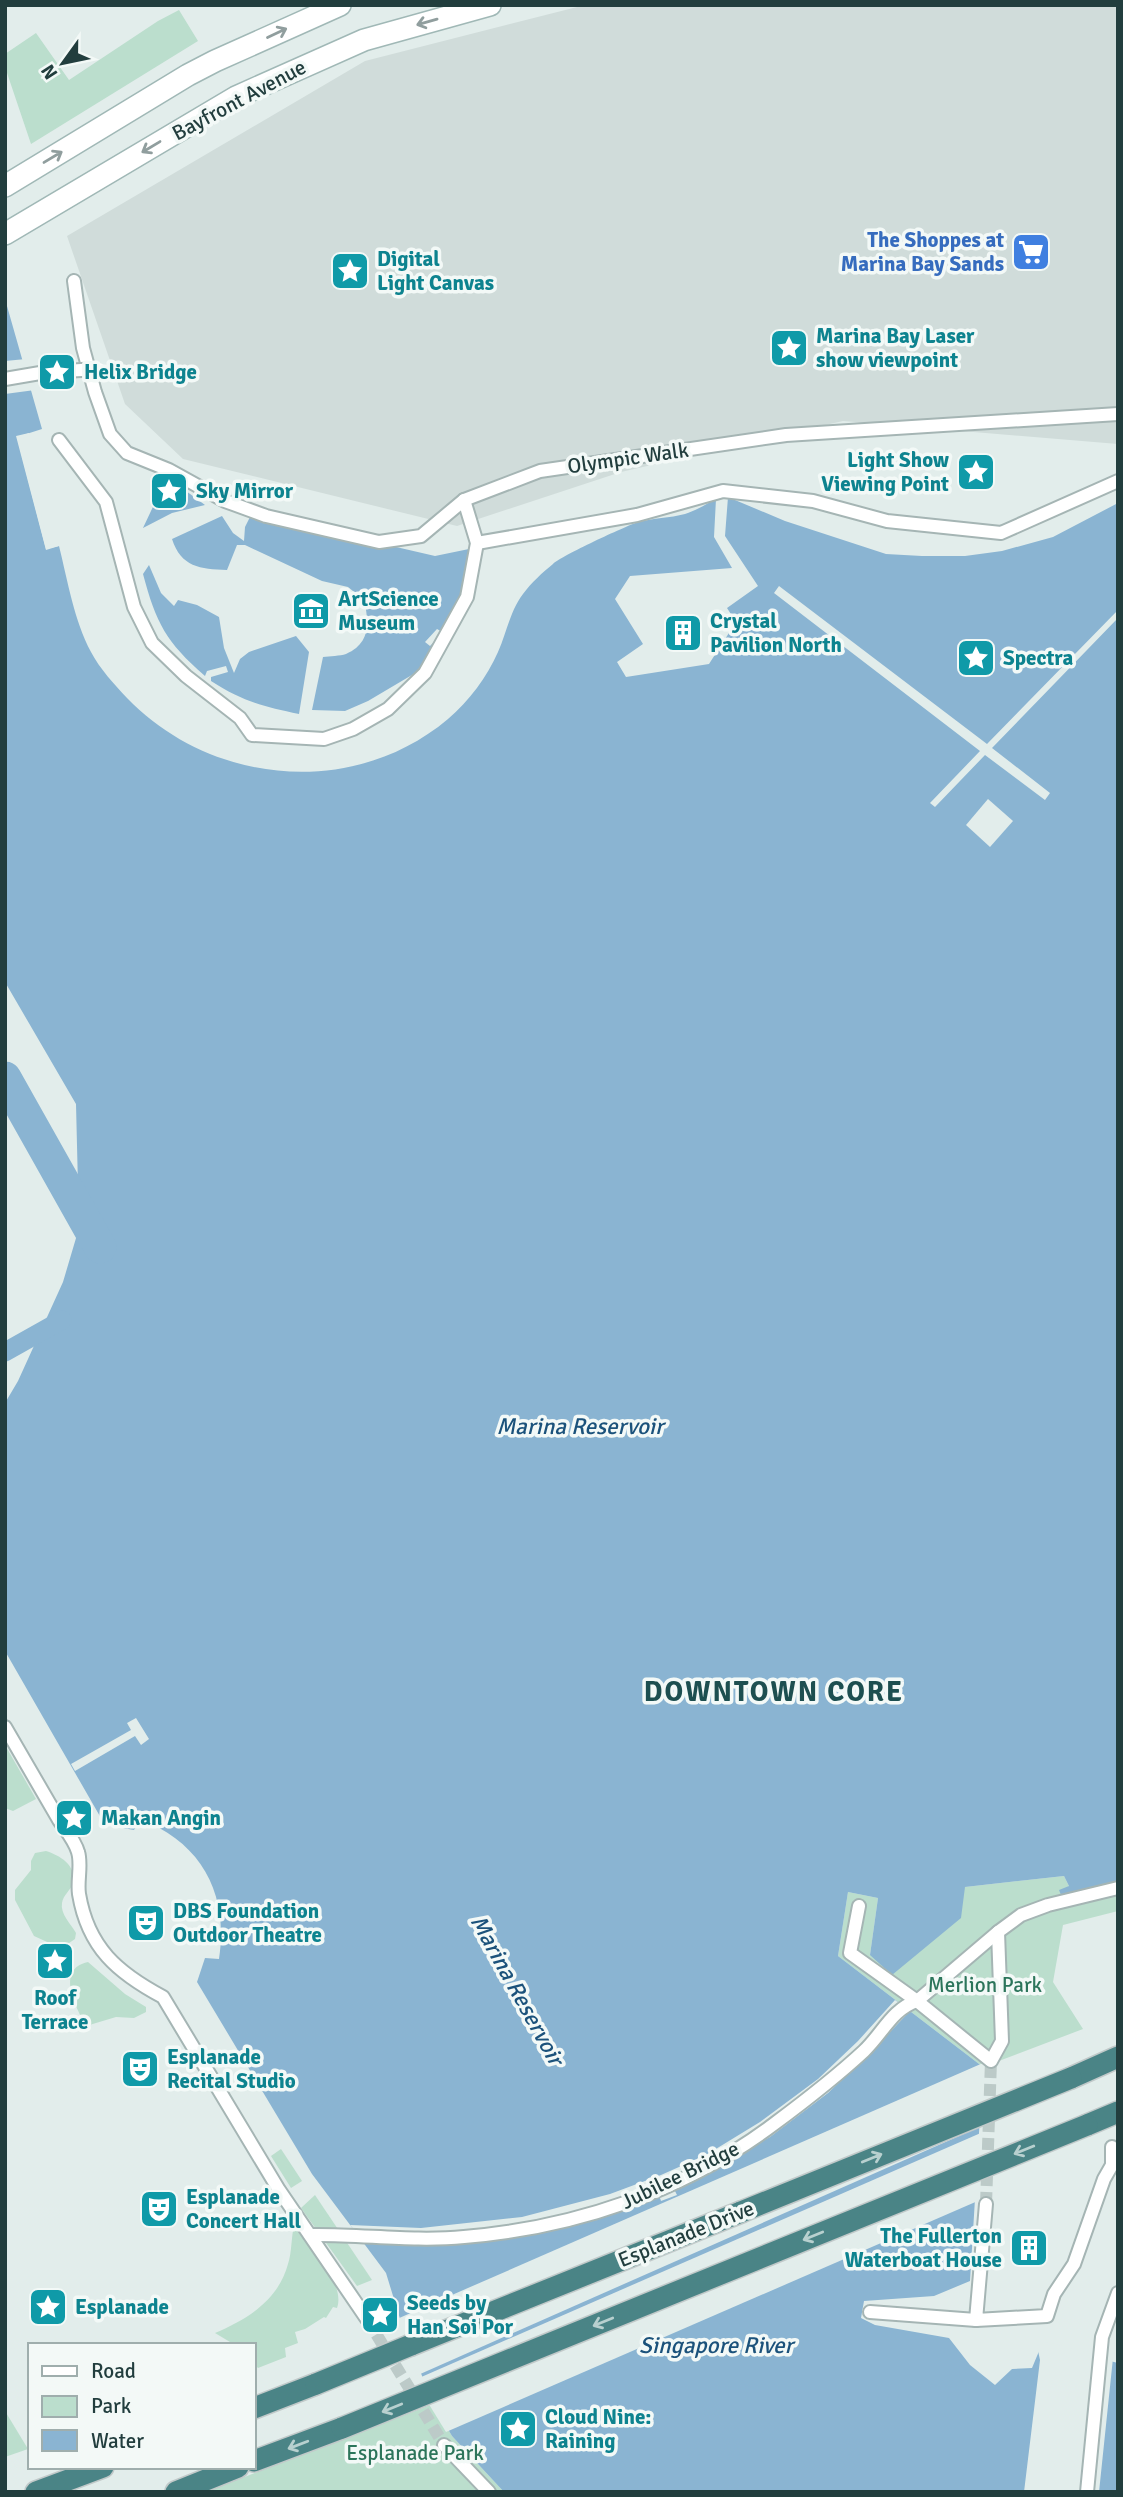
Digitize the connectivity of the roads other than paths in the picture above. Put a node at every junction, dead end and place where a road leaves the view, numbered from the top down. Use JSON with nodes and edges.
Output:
{"nodes":[{"id":1,"x":340,"y":5,"type":"edge"},
{"id":2,"x":490,"y":5,"type":"edge"},
{"id":3,"x":5,"y":186,"type":"edge"},
{"id":4,"x":5,"y":234,"type":"edge"},
{"id":5,"x":74,"y":281,"type":"dead end"},
{"id":6,"x":99,"y":369,"type":"dead end"},
{"id":7,"x":5,"y":379,"type":"edge"},
{"id":8,"x":1118,"y":414,"type":"edge"},
{"id":9,"x":59,"y":440,"type":"dead end"},
{"id":10,"x":1118,"y":481,"type":"edge"},
{"id":11,"x":464,"y":500,"type":"junction"},
{"id":12,"x":477,"y":542,"type":"junction"},
{"id":13,"x":5,"y":1727,"type":"edge"},
{"id":14,"x":1118,"y":1888,"type":"edge"},
{"id":15,"x":859,"y":1906,"type":"dead end"},
{"id":16,"x":998,"y":1932,"type":"junction"},
{"id":17,"x":917,"y":2001,"type":"junction"},
{"id":18,"x":1118,"y":2057,"type":"edge"},
{"id":19,"x":1116,"y":2113,"type":"edge"},
{"id":20,"x":1112,"y":2147,"type":"dead end"},
{"id":21,"x":986,"y":2204,"type":"tunnel mouth"},
{"id":22,"x":310,"y":2235,"type":"junction"},
{"id":23,"x":1115,"y":2299,"type":"edge"},
{"id":24,"x":870,"y":2312,"type":"dead end"},
{"id":25,"x":367,"y":2319,"type":"tunnel mouth"},
{"id":26,"x":976,"y":2320,"type":"junction"},
{"id":27,"x":256,"y":2407,"type":"edge"},
{"id":28,"x":444,"y":2445,"type":"tunnel mouth"},
{"id":29,"x":256,"y":2460,"type":"edge"},
{"id":30,"x":98,"y":2469,"type":"edge"},
{"id":31,"x":233,"y":2469,"type":"edge"},
{"id":32,"x":36,"y":2492,"type":"edge"},
{"id":33,"x":176,"y":2492,"type":"edge"},
{"id":34,"x":489,"y":2492,"type":"edge"},
{"id":35,"x":1087,"y":2492,"type":"edge"}],
"edges":[{"from":3,"to":1,"type":"main road","name":"Bayfront Avenue","one_way":true},
{"from":2,"to":4,"type":"main road","name":"Bayfront Avenue","one_way":true},
{"from":5,"to":11,"type":"street","name":"Olympic Walk"},
{"from":6,"to":7,"type":"street","bridge":true},
{"from":8,"to":11,"type":"street","name":"Olympic Walk"},
{"from":9,"to":12,"type":"street"},
{"from":10,"to":12,"type":"street"},
{"from":11,"to":12,"type":"street"},
{"from":13,"to":22,"type":"street"},
{"from":14,"to":16,"type":"street"},
{"from":15,"to":17,"type":"street"},
{"from":16,"to":17,"type":"street"},
{"from":16,"to":17,"type":"street"},
{"from":17,"to":22,"type":"street","name":"Jubilee Bridge"},
{"from":27,"to":18,"type":"highway","name":"Esplanade Drive","one_way":true,"bridge":true},
{"from":19,"to":29,"type":"highway","one_way":true,"bridge":true},
{"from":20,"to":26,"type":"street"},
{"from":21,"to":26,"type":"street"},
{"from":22,"to":25,"type":"street"},
{"from":23,"to":35,"type":"street"},
{"from":24,"to":26,"type":"street"},
{"from":28,"to":34,"type":"street"},
{"from":30,"to":32,"type":"highway"},
{"from":31,"to":33,"type":"highway"}]}
